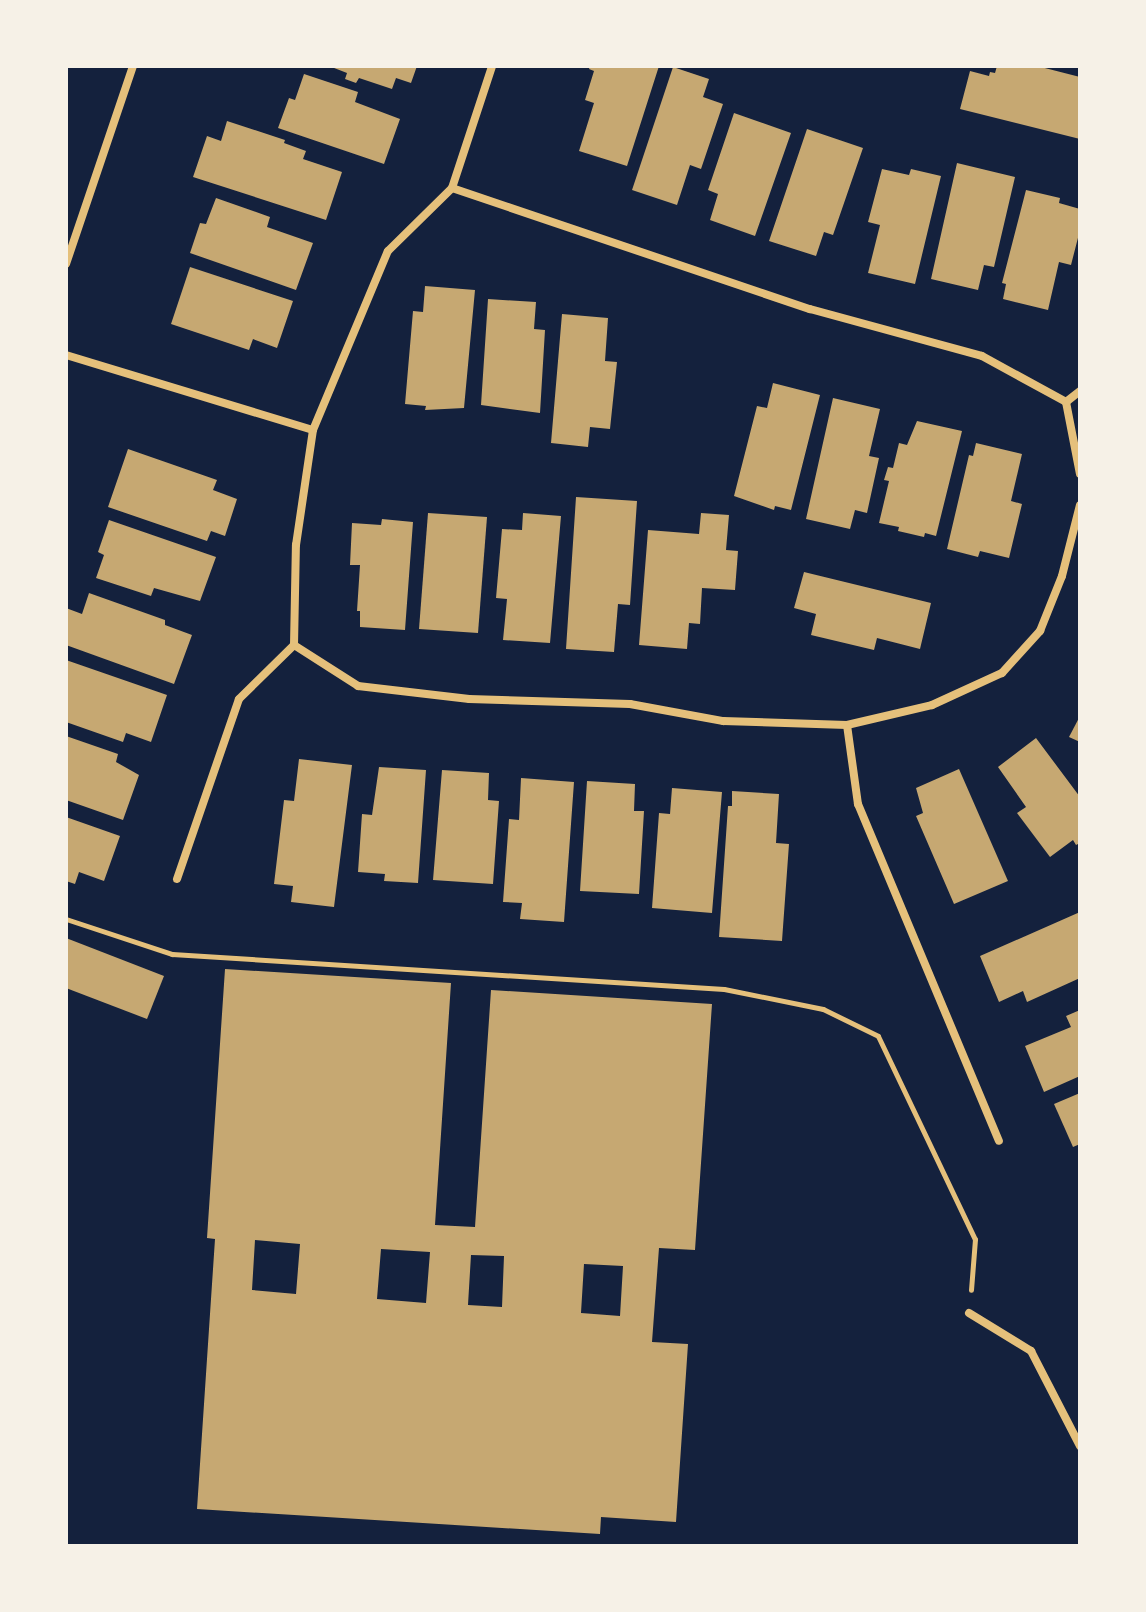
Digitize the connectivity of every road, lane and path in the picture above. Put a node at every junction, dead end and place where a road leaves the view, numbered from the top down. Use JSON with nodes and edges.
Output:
{"nodes":[{"id":1,"x":133,"y":66,"type":"edge"},
{"id":2,"x":492,"y":66,"type":"edge"},
{"id":3,"x":452,"y":188,"type":"junction"},
{"id":4,"x":66,"y":264,"type":"edge"},
{"id":5,"x":66,"y":355,"type":"edge"},
{"id":6,"x":1080,"y":391,"type":"edge"},
{"id":7,"x":1066,"y":402,"type":"junction"},
{"id":8,"x":313,"y":430,"type":"junction"},
{"id":9,"x":1080,"y":474,"type":"edge"},
{"id":10,"x":1080,"y":505,"type":"edge"},
{"id":11,"x":294,"y":645,"type":"junction"},
{"id":12,"x":847,"y":725,"type":"junction"},
{"id":13,"x":177,"y":879,"type":"dead end"},
{"id":14,"x":66,"y":919,"type":"edge"},
{"id":15,"x":999,"y":1141,"type":"dead end"},
{"id":16,"x":969,"y":1313,"type":"joint"},
{"id":17,"x":1080,"y":1446,"type":"edge"}],
"edges":[{"from":1,"to":4,"type":"street"},
{"from":2,"to":3,"type":"street"},
{"from":3,"to":7,"type":"street"},
{"from":3,"to":8,"type":"street"},
{"from":5,"to":8,"type":"street"},
{"from":6,"to":7,"type":"street"},
{"from":7,"to":9,"type":"street"},
{"from":8,"to":11,"type":"street"},
{"from":10,"to":12,"type":"street"},
{"from":11,"to":12,"type":"street"},
{"from":11,"to":13,"type":"street"},
{"from":12,"to":15,"type":"street"},
{"from":14,"to":16,"type":"path"},
{"from":16,"to":17,"type":"street"}]}
